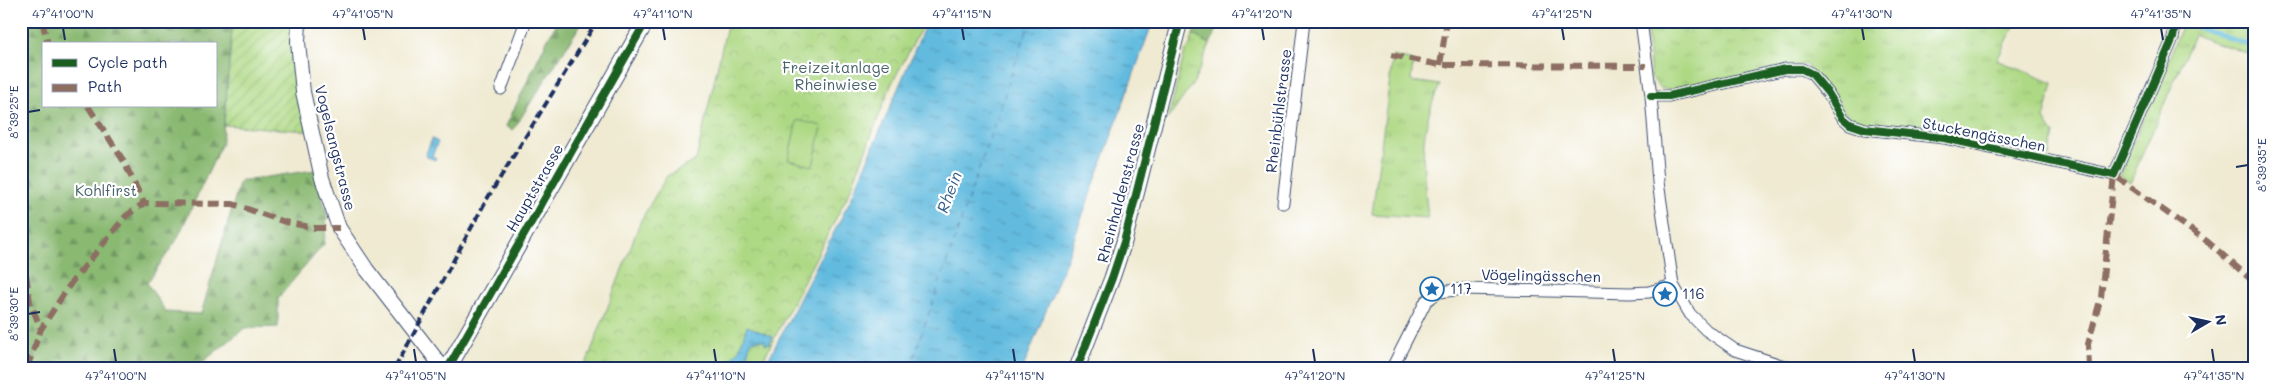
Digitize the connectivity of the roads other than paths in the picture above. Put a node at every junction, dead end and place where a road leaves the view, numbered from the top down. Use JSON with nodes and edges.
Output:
{"nodes":[{"id":1,"x":299,"y":21,"type":"edge"},
{"id":2,"x":526,"y":21,"type":"edge"},
{"id":3,"x":646,"y":21,"type":"edge"},
{"id":4,"x":1180,"y":21,"type":"edge"},
{"id":5,"x":1304,"y":21,"type":"edge"},
{"id":6,"x":1642,"y":21,"type":"edge"},
{"id":7,"x":2176,"y":21,"type":"edge"},
{"id":8,"x":501,"y":89,"type":"dead end"},
{"id":9,"x":1651,"y":96,"type":"junction"},
{"id":10,"x":1283,"y":203,"type":"dead end"},
{"id":11,"x":1673,"y":285,"type":"junction"},
{"id":12,"x":443,"y":368,"type":"edge"},
{"id":13,"x":448,"y":368,"type":"edge"},
{"id":14,"x":1077,"y":368,"type":"edge"},
{"id":15,"x":1392,"y":368,"type":"edge"},
{"id":16,"x":1790,"y":368,"type":"edge"}],
"edges":[{"from":1,"to":12,"type":"street","name":"Vogelsangstrasse"},
{"from":2,"to":8,"type":"street"},
{"from":3,"to":13,"type":"main road","name":"Hauptstrasse"},
{"from":4,"to":14,"type":"main road","name":"Rheinhaldenstrasse"},
{"from":5,"to":10,"type":"street","name":"Rheinbühlstrasse"},
{"from":6,"to":9,"type":"street"},
{"from":7,"to":9,"type":"street","name":"Stuckengässchen"},
{"from":9,"to":11,"type":"street"},
{"from":11,"to":15,"type":"street","name":"Vögelingässchen"},
{"from":11,"to":16,"type":"street"}]}
